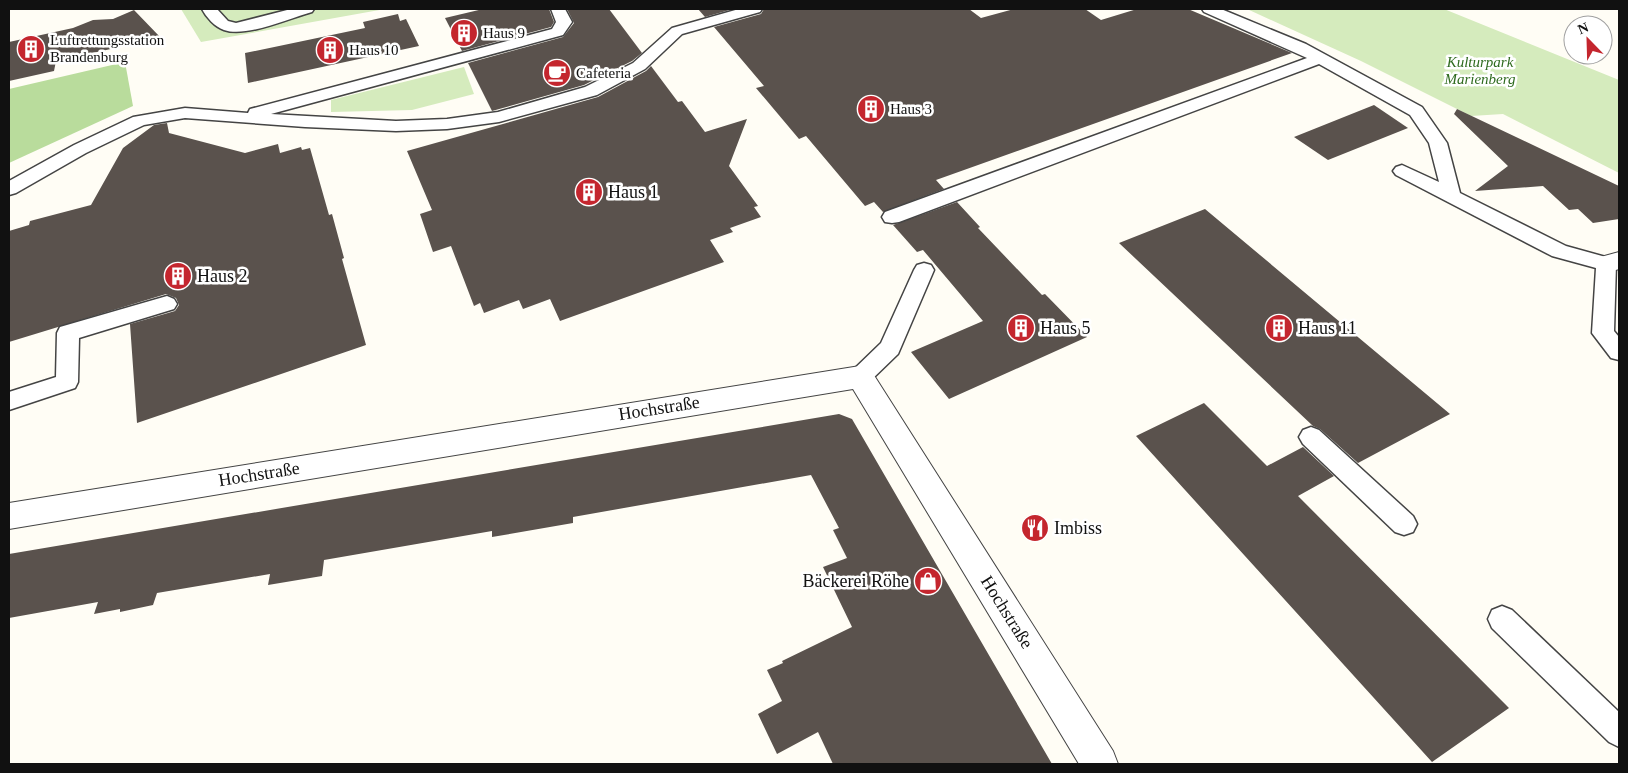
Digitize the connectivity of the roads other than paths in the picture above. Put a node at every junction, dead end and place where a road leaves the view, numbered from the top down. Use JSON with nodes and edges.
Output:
{"nodes":[{"id":1,"x":209,"y":9,"type":"edge"},
{"id":2,"x":307,"y":9,"type":"edge"},
{"id":3,"x":558,"y":9,"type":"edge"},
{"id":4,"x":755,"y":9,"type":"edge"},
{"id":5,"x":1209,"y":9,"type":"edge"},
{"id":6,"x":1321,"y":58,"type":"junction"},
{"id":7,"x":241,"y":117,"type":"junction"},
{"id":8,"x":1402,"y":171,"type":"dead end"},
{"id":9,"x":9,"y":190,"type":"edge"},
{"id":10,"x":1452,"y":198,"type":"junction"},
{"id":11,"x":892,"y":217,"type":"dead end"},
{"id":12,"x":1613,"y":262,"type":"edge"},
{"id":13,"x":924,"y":270,"type":"dead end"},
{"id":14,"x":167,"y":304,"type":"dead end"},
{"id":15,"x":1619,"y":352,"type":"edge"},
{"id":16,"x":860,"y":377,"type":"junction"},
{"id":17,"x":9,"y":401,"type":"edge"},
{"id":18,"x":1311,"y":437,"type":"dead end"},
{"id":19,"x":9,"y":516,"type":"edge"},
{"id":20,"x":1404,"y":524,"type":"dead end"},
{"id":21,"x":1502,"y":619,"type":"dead end"},
{"id":22,"x":1619,"y":732,"type":"edge"},
{"id":23,"x":1100,"y":764,"type":"edge"}],
"edges":[{"from":1,"to":2,"type":"lane"},
{"from":3,"to":7,"type":"lane"},
{"from":4,"to":7,"type":"lane"},
{"from":5,"to":6,"type":"lane"},
{"from":6,"to":10,"type":"lane"},
{"from":6,"to":11,"type":"lane"},
{"from":7,"to":9,"type":"lane"},
{"from":8,"to":10,"type":"lane"},
{"from":10,"to":12,"type":"lane"},
{"from":12,"to":15,"type":"lane"},
{"from":13,"to":16,"type":"lane"},
{"from":14,"to":17,"type":"lane"},
{"from":16,"to":19,"type":"street","name":"Hochstraße"},
{"from":16,"to":23,"type":"street","name":"Hochstraße"},
{"from":18,"to":20,"type":"lane"},
{"from":21,"to":22,"type":"lane"}]}
